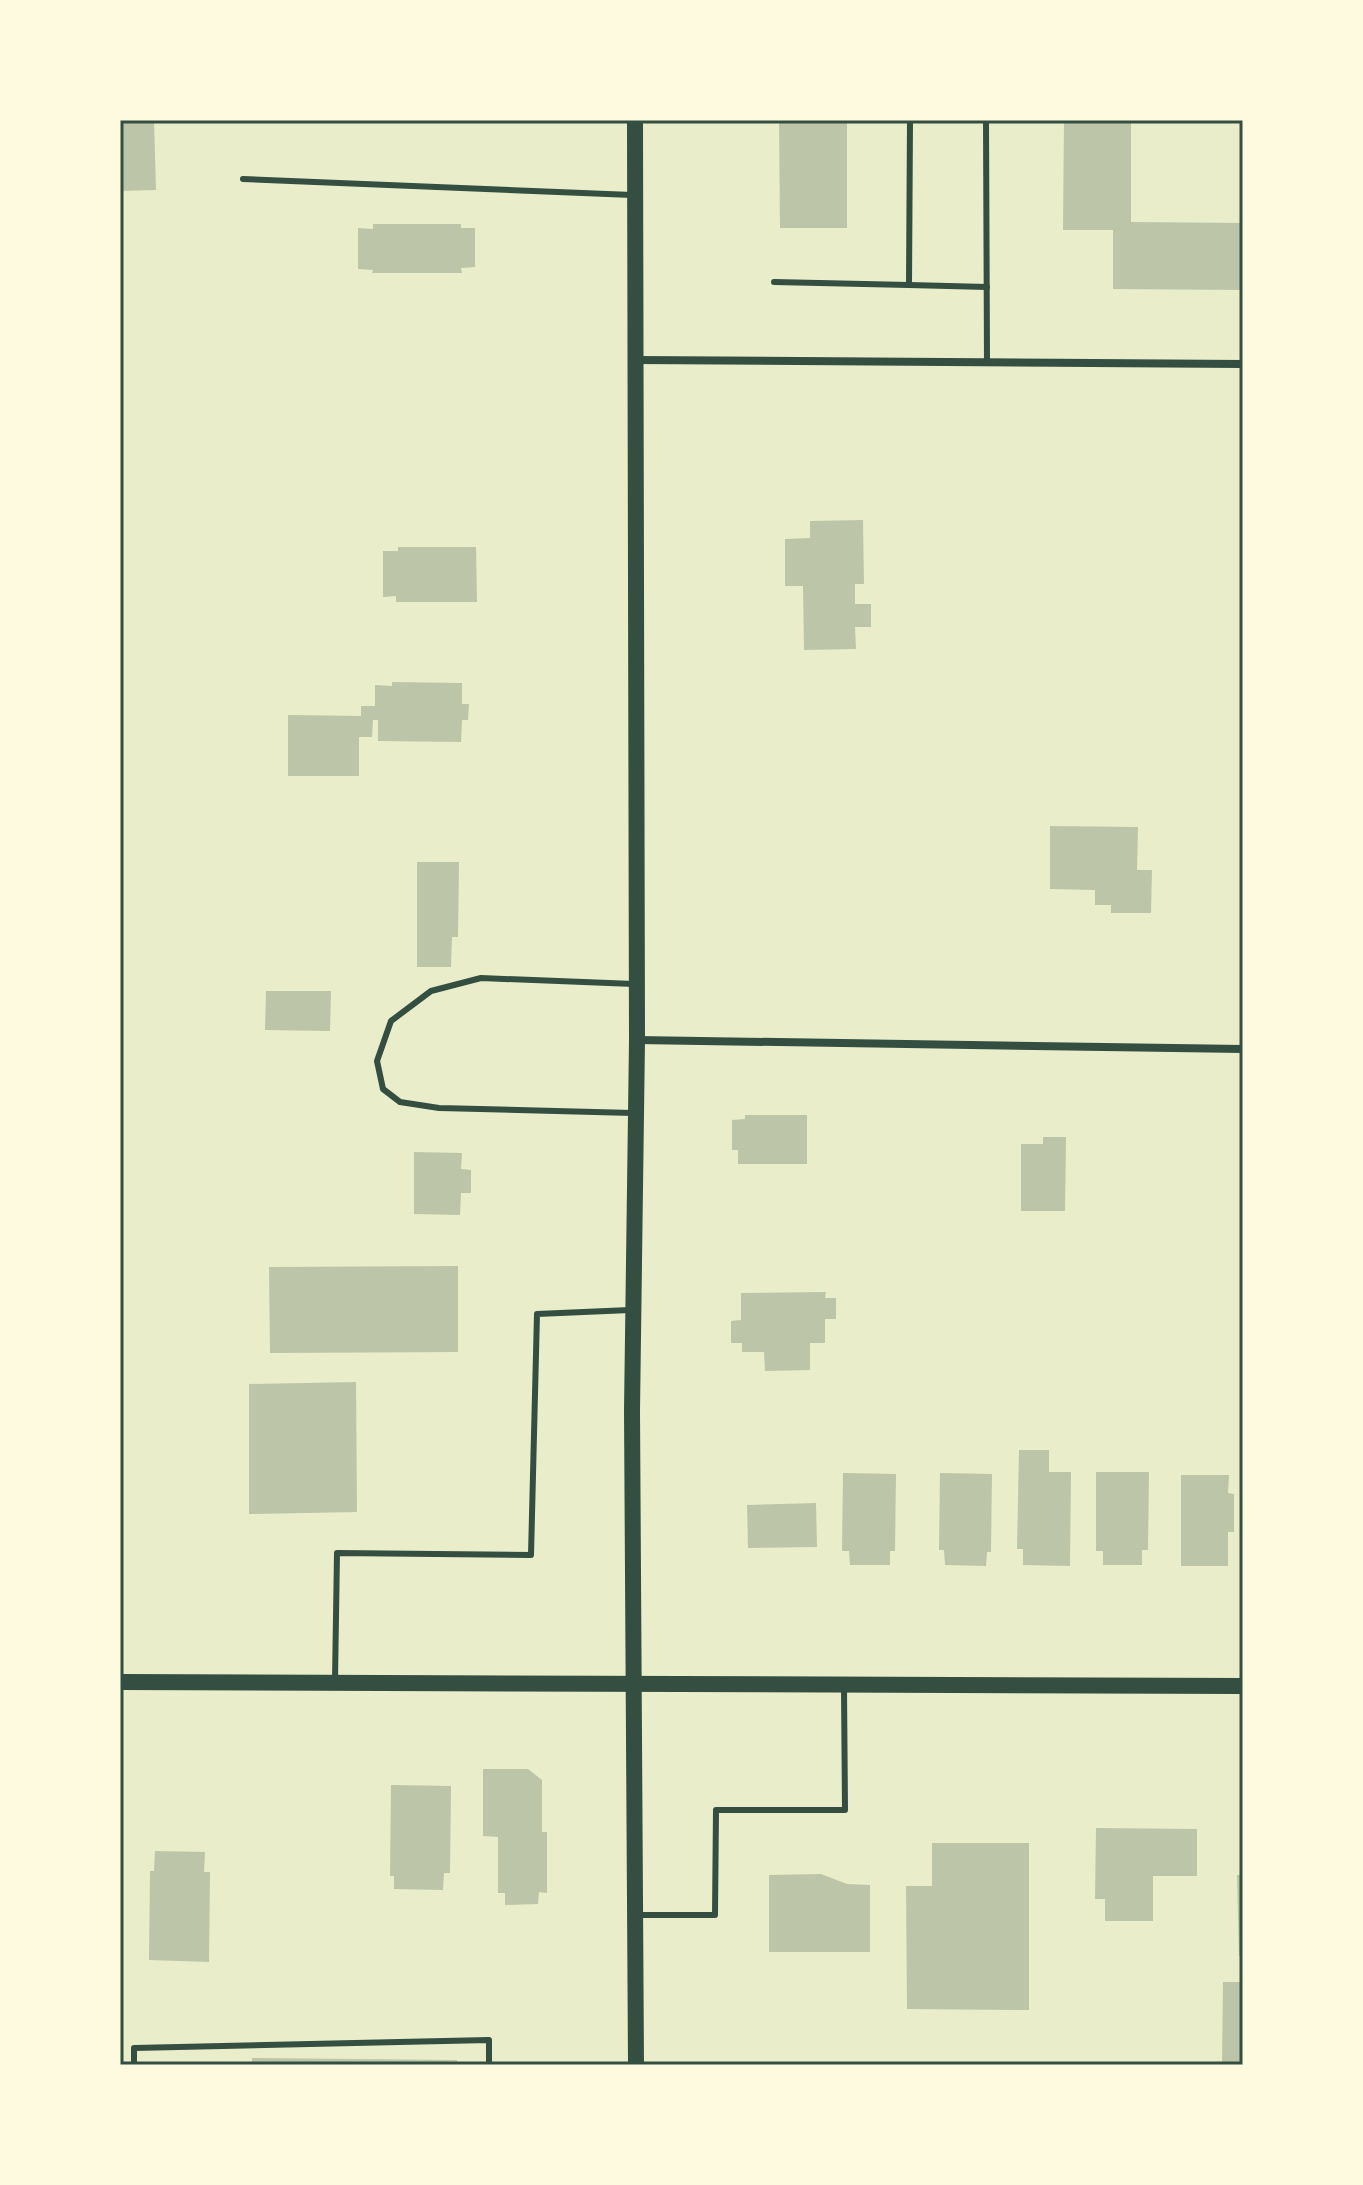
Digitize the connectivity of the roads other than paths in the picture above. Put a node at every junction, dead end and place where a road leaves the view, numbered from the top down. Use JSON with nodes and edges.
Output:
{"nodes":[{"id":1,"x":635,"y":120,"type":"edge"},
{"id":2,"x":910,"y":120,"type":"edge"},
{"id":3,"x":986,"y":120,"type":"edge"},
{"id":4,"x":243,"y":179,"type":"dead end"},
{"id":5,"x":636,"y":195,"type":"junction"},
{"id":6,"x":774,"y":282,"type":"dead end"},
{"id":7,"x":909,"y":285,"type":"junction"},
{"id":8,"x":987,"y":287,"type":"junction"},
{"id":9,"x":637,"y":360,"type":"junction"},
{"id":10,"x":987,"y":362,"type":"junction"},
{"id":11,"x":1243,"y":364,"type":"edge"},
{"id":12,"x":637,"y":984,"type":"junction"},
{"id":13,"x":637,"y":1040,"type":"junction"},
{"id":14,"x":1243,"y":1049,"type":"edge"},
{"id":15,"x":637,"y":1113,"type":"junction"},
{"id":16,"x":634,"y":1310,"type":"junction"},
{"id":17,"x":120,"y":1682,"type":"edge"},
{"id":18,"x":335,"y":1683,"type":"junction"},
{"id":19,"x":634,"y":1684,"type":"junction"},
{"id":20,"x":844,"y":1684,"type":"junction"},
{"id":21,"x":1243,"y":1686,"type":"edge"},
{"id":22,"x":636,"y":1915,"type":"junction"},
{"id":23,"x":134,"y":2065,"type":"edge"},
{"id":24,"x":489,"y":2065,"type":"edge"},
{"id":25,"x":636,"y":2065,"type":"edge"}],
"edges":[{"from":1,"to":5,"type":"main road"},
{"from":2,"to":7,"type":"lane"},
{"from":3,"to":8,"type":"lane"},
{"from":4,"to":5,"type":"lane"},
{"from":5,"to":9,"type":"main road"},
{"from":6,"to":7,"type":"lane"},
{"from":7,"to":8,"type":"lane"},
{"from":8,"to":10,"type":"lane"},
{"from":9,"to":10,"type":"street"},
{"from":9,"to":12,"type":"main road"},
{"from":10,"to":11,"type":"street"},
{"from":12,"to":13,"type":"main road"},
{"from":12,"to":15,"type":"lane"},
{"from":13,"to":14,"type":"street"},
{"from":13,"to":15,"type":"main road"},
{"from":15,"to":16,"type":"main road"},
{"from":16,"to":18,"type":"lane"},
{"from":16,"to":19,"type":"main road"},
{"from":17,"to":18,"type":"main road"},
{"from":18,"to":19,"type":"main road"},
{"from":19,"to":20,"type":"main road"},
{"from":19,"to":22,"type":"main road"},
{"from":20,"to":21,"type":"main road"},
{"from":20,"to":22,"type":"lane"},
{"from":22,"to":25,"type":"main road"},
{"from":23,"to":24,"type":"lane"}]}
